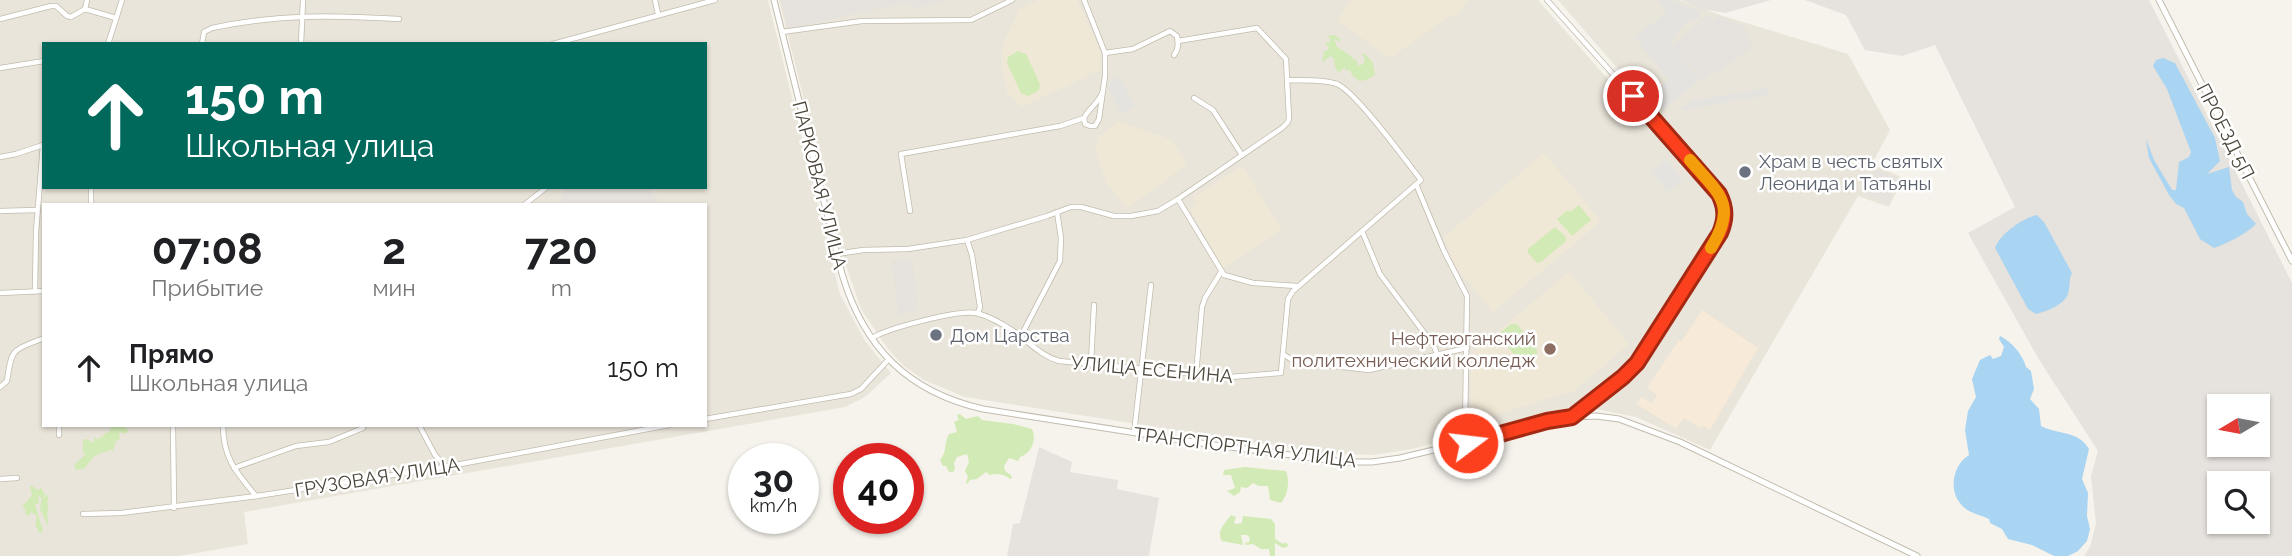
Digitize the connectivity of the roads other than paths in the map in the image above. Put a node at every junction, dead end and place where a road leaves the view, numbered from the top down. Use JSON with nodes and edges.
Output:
{"nodes":[{"id":1,"x":87,"y":0,"type":"edge"},
{"id":2,"x":122,"y":0,"type":"edge"},
{"id":3,"x":303,"y":0,"type":"edge"},
{"id":4,"x":655,"y":0,"type":"edge"},
{"id":5,"x":715,"y":0,"type":"edge"},
{"id":6,"x":774,"y":0,"type":"edge"},
{"id":7,"x":1012,"y":0,"type":"edge"},
{"id":8,"x":1084,"y":0,"type":"edge"},
{"id":9,"x":1547,"y":0,"type":"edge"},
{"id":10,"x":2159,"y":0,"type":"edge"},
{"id":11,"x":85,"y":9,"type":"junction"},
{"id":12,"x":658,"y":14,"type":"junction"},
{"id":13,"x":302,"y":15,"type":"junction"},
{"id":14,"x":116,"y":18,"type":"junction"},
{"id":15,"x":0,"y":19,"type":"edge"},
{"id":16,"x":399,"y":19,"type":"dead end"},
{"id":17,"x":782,"y":32,"type":"junction"},
{"id":18,"x":1178,"y":41,"type":"junction"},
{"id":19,"x":109,"y":42,"type":"edge"},
{"id":20,"x":202,"y":42,"type":"edge"},
{"id":21,"x":301,"y":42,"type":"edge"},
{"id":22,"x":560,"y":42,"type":"edge"},
{"id":23,"x":1105,"y":52,"type":"junction"},
{"id":24,"x":1174,"y":55,"type":"dead end"},
{"id":25,"x":42,"y":61,"type":"edge"},
{"id":26,"x":0,"y":68,"type":"edge"},
{"id":27,"x":1287,"y":80,"type":"junction"},
{"id":28,"x":1103,"y":91,"type":"junction"},
{"id":29,"x":1194,"y":98,"type":"dead end"},
{"id":30,"x":1084,"y":118,"type":"junction"},
{"id":31,"x":42,"y":145,"type":"edge"},
{"id":32,"x":1242,"y":155,"type":"junction"},
{"id":33,"x":0,"y":157,"type":"edge"},
{"id":34,"x":42,"y":158,"type":"edge"},
{"id":35,"x":1416,"y":184,"type":"junction"},
{"id":36,"x":544,"y":189,"type":"edge"},
{"id":37,"x":1178,"y":199,"type":"junction"},
{"id":38,"x":527,"y":203,"type":"edge"},
{"id":39,"x":0,"y":211,"type":"edge"},
{"id":40,"x":38,"y":211,"type":"junction"},
{"id":41,"x":910,"y":211,"type":"dead end"},
{"id":42,"x":1057,"y":212,"type":"junction"},
{"id":43,"x":1362,"y":231,"type":"junction"},
{"id":44,"x":967,"y":240,"type":"junction"},
{"id":45,"x":837,"y":254,"type":"junction"},
{"id":46,"x":2292,"y":261,"type":"edge"},
{"id":47,"x":1221,"y":272,"type":"junction"},
{"id":48,"x":1151,"y":285,"type":"dead end"},
{"id":49,"x":1281,"y":286,"type":"junction"},
{"id":50,"x":1297,"y":286,"type":"junction"},
{"id":51,"x":35,"y":290,"type":"junction"},
{"id":52,"x":42,"y":291,"type":"edge"},
{"id":53,"x":0,"y":293,"type":"edge"},
{"id":54,"x":1288,"y":299,"type":"junction"},
{"id":55,"x":1094,"y":305,"type":"dead end"},
{"id":56,"x":978,"y":313,"type":"junction"},
{"id":57,"x":1021,"y":336,"type":"junction"},
{"id":58,"x":872,"y":338,"type":"junction"},
{"id":59,"x":42,"y":339,"type":"edge"},
{"id":60,"x":1467,"y":348,"type":"junction"},
{"id":61,"x":1283,"y":354,"type":"junction"},
{"id":62,"x":1437,"y":354,"type":"junction"},
{"id":63,"x":889,"y":359,"type":"junction"},
{"id":64,"x":1091,"y":363,"type":"junction"},
{"id":65,"x":1142,"y":368,"type":"junction"},
{"id":66,"x":1196,"y":374,"type":"junction"},
{"id":67,"x":0,"y":387,"type":"edge"},
{"id":68,"x":1590,"y":405,"type":"junction"},
{"id":69,"x":1596,"y":416,"type":"junction"},
{"id":70,"x":1572,"y":417,"type":"junction"},
{"id":71,"x":707,"y":419,"type":"edge"},
{"id":72,"x":60,"y":427,"type":"edge"},
{"id":73,"x":173,"y":427,"type":"edge"},
{"id":74,"x":223,"y":427,"type":"edge"},
{"id":75,"x":362,"y":427,"type":"edge"},
{"id":76,"x":420,"y":427,"type":"edge"},
{"id":77,"x":658,"y":427,"type":"edge"},
{"id":78,"x":1134,"y":433,"type":"junction"},
{"id":79,"x":59,"y":435,"type":"dead end"},
{"id":80,"x":1468,"y":443,"type":"junction"},
{"id":81,"x":445,"y":467,"type":"junction"},
{"id":82,"x":234,"y":468,"type":"junction"},
{"id":83,"x":17,"y":478,"type":"dead end"},
{"id":84,"x":0,"y":479,"type":"edge"},
{"id":85,"x":257,"y":496,"type":"junction"},
{"id":86,"x":174,"y":508,"type":"junction"},
{"id":87,"x":83,"y":514,"type":"dead end"},
{"id":88,"x":1917,"y":556,"type":"edge"}],
"edges":[{"from":1,"to":11,"type":"street"},
{"from":2,"to":14,"type":"street"},
{"from":3,"to":13,"type":"street"},
{"from":4,"to":12,"type":"street"},
{"from":5,"to":12,"type":"street"},
{"from":6,"to":17,"type":"street","name":"ПАРКОВАЯ УЛИЦА"},
{"from":7,"to":17,"type":"street"},
{"from":8,"to":23,"type":"street"},
{"from":9,"to":68,"type":"street"},
{"from":10,"to":46,"type":"street","name":"ПРОЕЗД 5П"},
{"from":11,"to":14,"type":"street"},
{"from":11,"to":15,"type":"street"},
{"from":12,"to":22,"type":"street"},
{"from":13,"to":16,"type":"street"},
{"from":13,"to":20,"type":"street"},
{"from":13,"to":21,"type":"street"},
{"from":14,"to":19,"type":"street"},
{"from":17,"to":45,"type":"street","name":"ПАРКОВАЯ УЛИЦА"},
{"from":18,"to":23,"type":"street"},
{"from":18,"to":24,"type":"street"},
{"from":18,"to":27,"type":"street"},
{"from":23,"to":28,"type":"street"},
{"from":25,"to":26,"type":"street"},
{"from":27,"to":32,"type":"street"},
{"from":27,"to":35,"type":"street"},
{"from":28,"to":30,"type":"street"},
{"from":28,"to":30,"type":"street"},
{"from":29,"to":32,"type":"street"},
{"from":30,"to":41,"type":"street"},
{"from":31,"to":33,"type":"street"},
{"from":32,"to":37,"type":"street"},
{"from":34,"to":40,"type":"street"},
{"from":35,"to":43,"type":"street"},
{"from":35,"to":60,"type":"street"},
{"from":36,"to":38,"type":"street"},
{"from":37,"to":42,"type":"street"},
{"from":37,"to":47,"type":"street"},
{"from":39,"to":40,"type":"street"},
{"from":40,"to":51,"type":"street"},
{"from":42,"to":44,"type":"street"},
{"from":42,"to":57,"type":"street"},
{"from":43,"to":50,"type":"street"},
{"from":43,"to":62,"type":"street"},
{"from":44,"to":45,"type":"street"},
{"from":44,"to":56,"type":"street"},
{"from":45,"to":58,"type":"street","name":"ПАРКОВАЯ УЛИЦА"},
{"from":47,"to":49,"type":"street"},
{"from":47,"to":66,"type":"street"},
{"from":48,"to":65,"type":"street"},
{"from":49,"to":50,"type":"street"},
{"from":49,"to":54,"type":"street"},
{"from":50,"to":54,"type":"street"},
{"from":51,"to":52,"type":"street"},
{"from":51,"to":53,"type":"street"},
{"from":54,"to":61,"type":"street"},
{"from":55,"to":64,"type":"street"},
{"from":56,"to":57,"type":"street","name":"УЛИЦА ЕСЕНИНА"},
{"from":56,"to":58,"type":"street"},
{"from":57,"to":64,"type":"street","name":"УЛИЦА ЕСЕНИНА"},
{"from":58,"to":63,"type":"street","name":"ПАРКОВАЯ УЛИЦА"},
{"from":59,"to":67,"type":"street"},
{"from":60,"to":62,"type":"street"},
{"from":60,"to":80,"type":"street"},
{"from":61,"to":62,"type":"street"},
{"from":61,"to":66,"type":"street","name":"УЛИЦА ЕСЕНИНА"},
{"from":63,"to":71,"type":"street"},
{"from":63,"to":78,"type":"street","name":"ТРАНСПОРТНАЯ УЛИЦА"},
{"from":64,"to":65,"type":"street","name":"УЛИЦА ЕСЕНИНА"},
{"from":65,"to":66,"type":"street","name":"УЛИЦА ЕСЕНИНА"},
{"from":65,"to":78,"type":"street"},
{"from":68,"to":69,"type":"street"},
{"from":68,"to":70,"type":"street"},
{"from":69,"to":70,"type":"street","name":"ТРАНСПОРТНАЯ УЛИЦА"},
{"from":69,"to":88,"type":"street","name":"ТРАНСПОРТНАЯ УЛИЦА"},
{"from":70,"to":80,"type":"street","name":"ТРАНСПОРТНАЯ УЛИЦА"},
{"from":72,"to":79,"type":"street"},
{"from":73,"to":86,"type":"street"},
{"from":74,"to":82,"type":"street"},
{"from":75,"to":82,"type":"street"},
{"from":76,"to":81,"type":"street"},
{"from":77,"to":81,"type":"street","name":"ГРУЗОВАЯ УЛИЦА"},
{"from":78,"to":80,"type":"street","name":"ТРАНСПОРТНАЯ УЛИЦА"},
{"from":81,"to":85,"type":"street","name":"ГРУЗОВАЯ УЛИЦА"},
{"from":82,"to":85,"type":"street"},
{"from":83,"to":84,"type":"street"},
{"from":85,"to":86,"type":"street","name":"ГРУЗОВАЯ УЛИЦА"},
{"from":86,"to":87,"type":"street","name":"ГРУЗОВАЯ УЛИЦА"}]}
